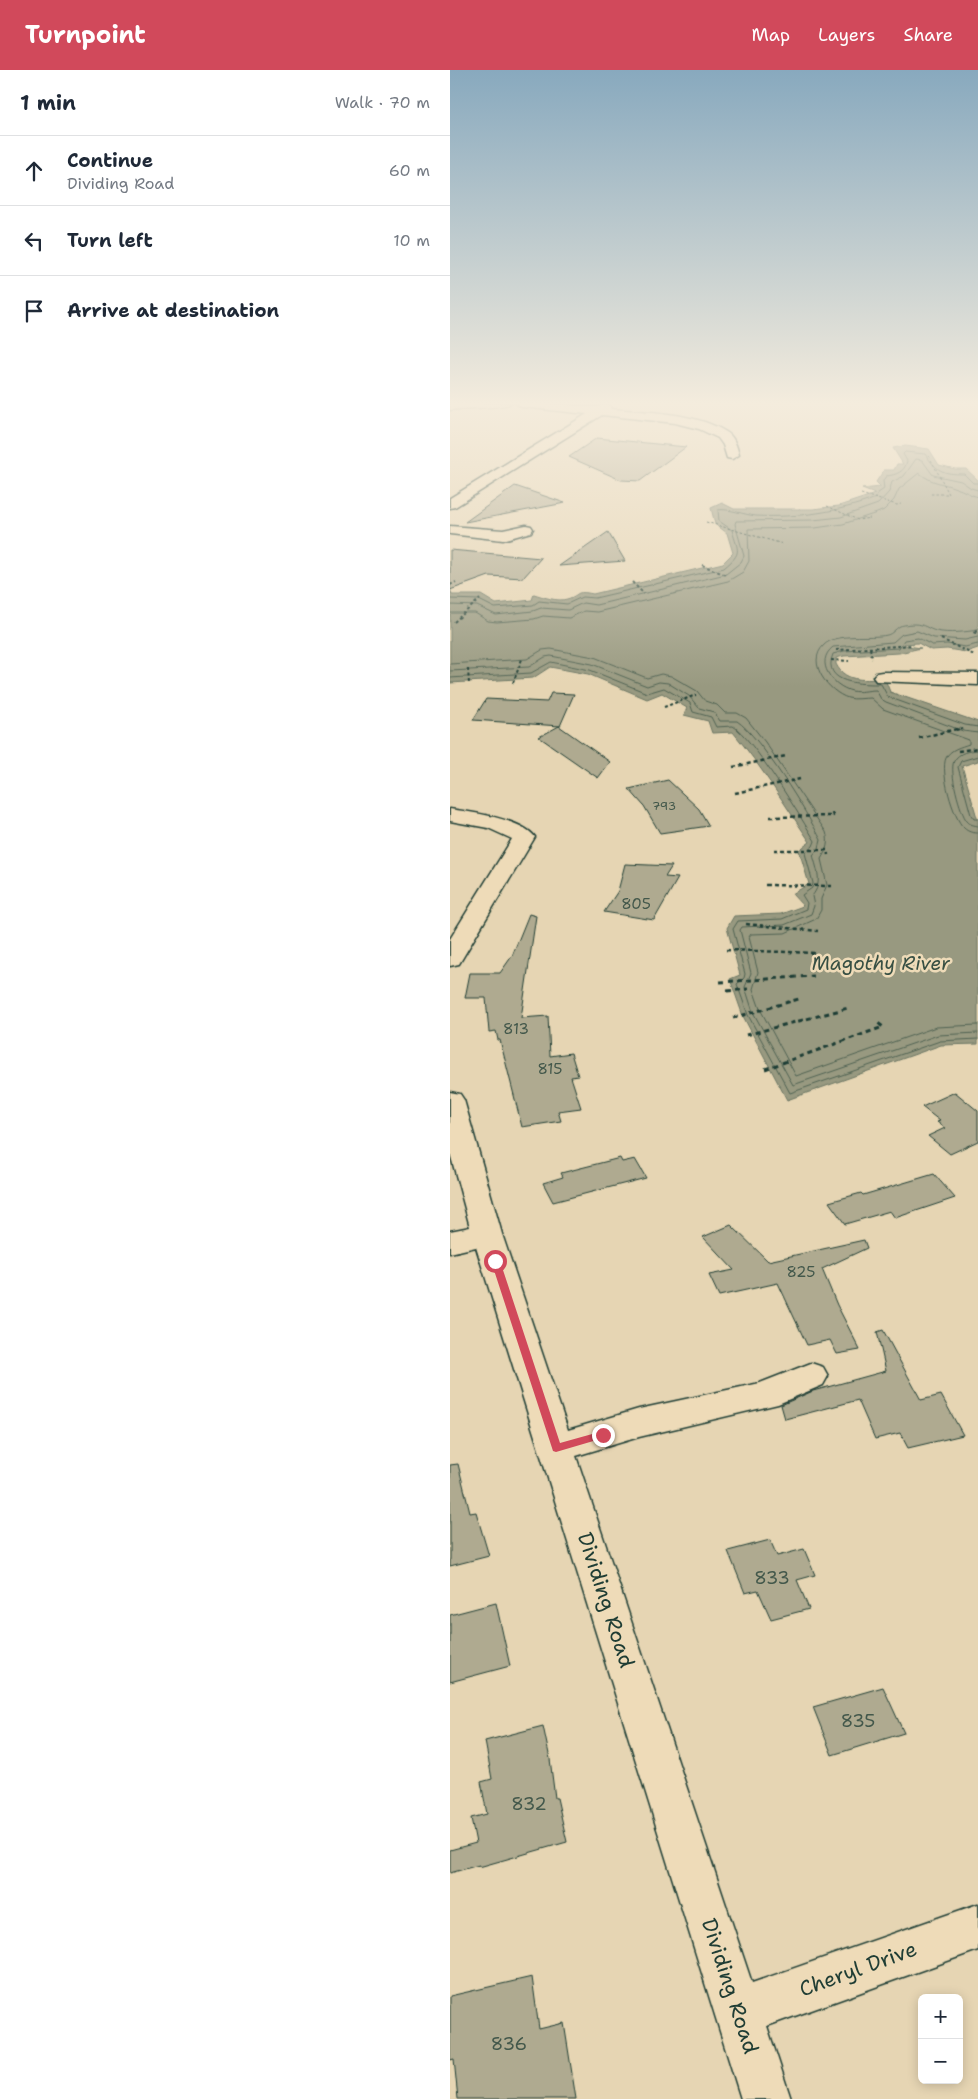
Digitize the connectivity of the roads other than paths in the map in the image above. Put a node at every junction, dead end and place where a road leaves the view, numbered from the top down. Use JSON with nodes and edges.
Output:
{"nodes":[{"id":1,"x":526,"y":529,"type":"dead end"},
{"id":2,"x":450,"y":530,"type":"edge"},
{"id":3,"x":882,"y":677,"type":"dead end"},
{"id":4,"x":978,"y":679,"type":"edge"},
{"id":5,"x":450,"y":815,"type":"edge"},
{"id":6,"x":450,"y":959,"type":"edge"},
{"id":7,"x":450,"y":1100,"type":"edge"},
{"id":8,"x":487,"y":1234,"type":"junction"},
{"id":9,"x":450,"y":1242,"type":"edge"},
{"id":10,"x":811,"y":1376,"type":"dead end"},
{"id":11,"x":556,"y":1448,"type":"junction"},
{"id":12,"x":978,"y":1927,"type":"edge"},
{"id":13,"x":739,"y":2012,"type":"junction"},
{"id":14,"x":766,"y":2099,"type":"edge"}],
"edges":[{"from":1,"to":2,"type":"street"},
{"from":3,"to":4,"type":"street"},
{"from":5,"to":6,"type":"street"},
{"from":7,"to":8,"type":"street","name":"Dividing Road"},
{"from":8,"to":9,"type":"street"},
{"from":8,"to":11,"type":"street","name":"Dividing Road"},
{"from":10,"to":11,"type":"street"},
{"from":11,"to":13,"type":"street","name":"Dividing Road"},
{"from":12,"to":13,"type":"street","name":"Cheryl Drive"},
{"from":13,"to":14,"type":"street","name":"Dividing Road"}]}
